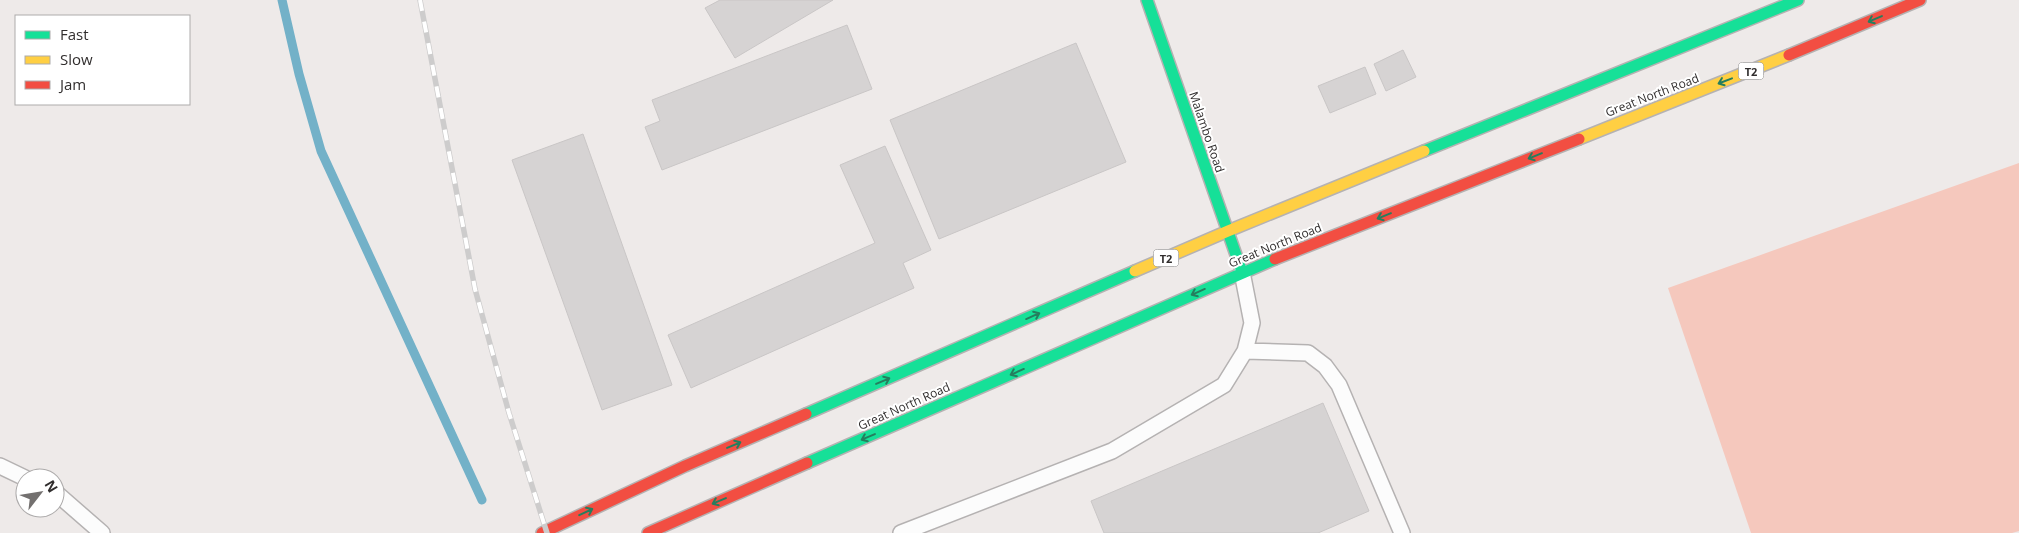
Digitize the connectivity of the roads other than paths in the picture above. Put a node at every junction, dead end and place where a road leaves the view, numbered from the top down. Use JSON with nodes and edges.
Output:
{"nodes":[{"id":1,"x":1147,"y":0,"type":"edge"},
{"id":2,"x":1798,"y":0,"type":"edge"},
{"id":3,"x":1920,"y":0,"type":"edge"},
{"id":4,"x":1228,"y":231,"type":"junction"},
{"id":5,"x":1242,"y":272,"type":"junction"},
{"id":6,"x":1245,"y":351,"type":"junction"},
{"id":7,"x":0,"y":466,"type":"edge"},
{"id":8,"x":15,"y":473,"type":"edge"},
{"id":9,"x":65,"y":501,"type":"edge"},
{"id":10,"x":907,"y":532,"type":"edge"},
{"id":11,"x":102,"y":533,"type":"edge"},
{"id":12,"x":542,"y":533,"type":"edge"},
{"id":13,"x":648,"y":533,"type":"edge"},
{"id":14,"x":1402,"y":533,"type":"edge"}],
"edges":[{"from":1,"to":4,"type":"main road","name":"Malambo Road"},
{"from":2,"to":4,"type":"main road","number":"T2"},
{"from":3,"to":5,"type":"main road","name":"Great North Road","number":"T2","one_way":true},
{"from":4,"to":5,"type":"main road","name":"Malambo Road"},
{"from":12,"to":4,"type":"main road","number":"T2","one_way":true},
{"from":5,"to":6,"type":"lane"},
{"from":5,"to":13,"type":"main road","name":"Great North Road","number":"T2","one_way":true},
{"from":6,"to":10,"type":"lane"},
{"from":6,"to":14,"type":"lane"},
{"from":7,"to":8,"type":"lane"},
{"from":9,"to":11,"type":"lane"}]}
